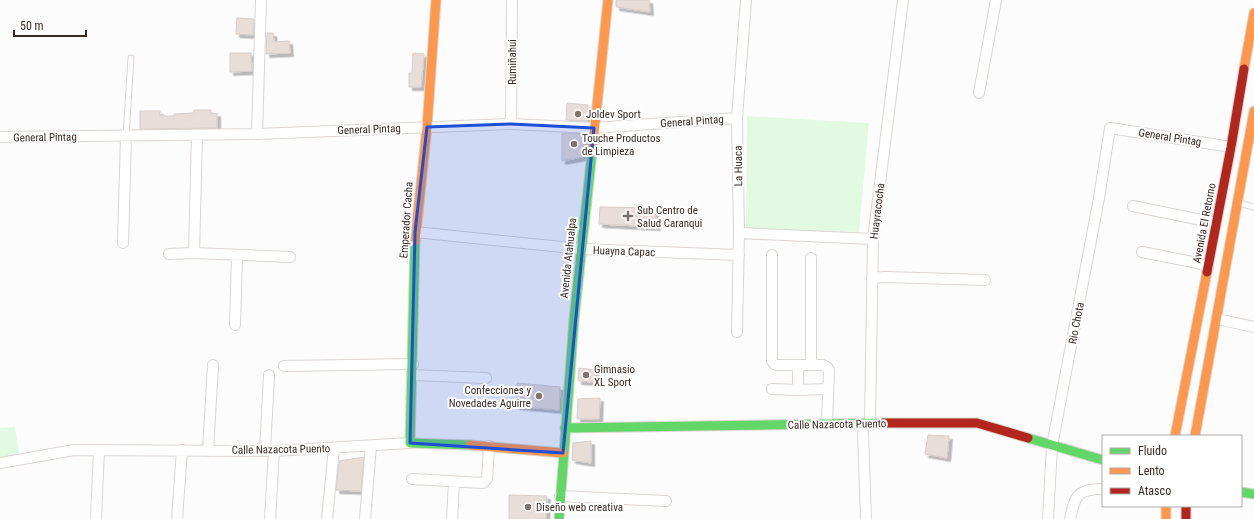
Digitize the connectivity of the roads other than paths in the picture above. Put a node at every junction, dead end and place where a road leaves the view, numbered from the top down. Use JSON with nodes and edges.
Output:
{"nodes":[{"id":1,"x":261,"y":0,"type":"edge"},
{"id":2,"x":436,"y":0,"type":"edge"},
{"id":3,"x":512,"y":0,"type":"edge"},
{"id":4,"x":608,"y":0,"type":"edge"},
{"id":5,"x":746,"y":0,"type":"edge"},
{"id":6,"x":903,"y":0,"type":"edge"},
{"id":7,"x":996,"y":0,"type":"edge"},
{"id":8,"x":1254,"y":13,"type":"edge"},
{"id":9,"x":131,"y":58,"type":"dead end"},
{"id":10,"x":979,"y":93,"type":"dead end"},
{"id":11,"x":1254,"y":111,"type":"edge"},
{"id":12,"x":737,"y":118,"type":"junction"},
{"id":13,"x":511,"y":124,"type":"junction"},
{"id":14,"x":427,"y":127,"type":"junction"},
{"id":15,"x":594,"y":128,"type":"junction"},
{"id":16,"x":1110,"y":128,"type":"joint"},
{"id":17,"x":257,"y":134,"type":"junction"},
{"id":18,"x":197,"y":135,"type":"junction"},
{"id":19,"x":126,"y":136,"type":"junction"},
{"id":20,"x":0,"y":137,"type":"edge"},
{"id":21,"x":1231,"y":147,"type":"junction"},
{"id":22,"x":1251,"y":149,"type":"edge"},
{"id":23,"x":1238,"y":203,"type":"junction"},
{"id":24,"x":1132,"y":206,"type":"dead end"},
{"id":25,"x":1254,"y":206,"type":"edge"},
{"id":26,"x":1216,"y":223,"type":"junction"},
{"id":27,"x":415,"y":232,"type":"junction"},
{"id":28,"x":739,"y":233,"type":"junction"},
{"id":29,"x":873,"y":239,"type":"junction"},
{"id":30,"x":123,"y":242,"type":"dead end"},
{"id":31,"x":582,"y":249,"type":"junction"},
{"id":32,"x":1142,"y":252,"type":"dead end"},
{"id":33,"x":194,"y":253,"type":"junction"},
{"id":34,"x":169,"y":254,"type":"dead end"},
{"id":35,"x":237,"y":254,"type":"junction"},
{"id":36,"x":739,"y":254,"type":"junction"},
{"id":37,"x":772,"y":255,"type":"dead end"},
{"id":38,"x":290,"y":257,"type":"dead end"},
{"id":39,"x":811,"y":258,"type":"dead end"},
{"id":40,"x":1208,"y":267,"type":"junction"},
{"id":41,"x":872,"y":278,"type":"junction"},
{"id":42,"x":985,"y":280,"type":"dead end"},
{"id":43,"x":1216,"y":319,"type":"junction"},
{"id":44,"x":235,"y":324,"type":"dead end"},
{"id":45,"x":1254,"y":326,"type":"edge"},
{"id":46,"x":737,"y":332,"type":"dead end"},
{"id":47,"x":413,"y":364,"type":"junction"},
{"id":48,"x":213,"y":365,"type":"dead end"},
{"id":49,"x":798,"y":365,"type":"junction"},
{"id":50,"x":810,"y":365,"type":"junction"},
{"id":51,"x":284,"y":366,"type":"dead end"},
{"id":52,"x":412,"y":374,"type":"junction"},
{"id":53,"x":269,"y":376,"type":"dead end"},
{"id":54,"x":486,"y":378,"type":"dead end"},
{"id":55,"x":772,"y":389,"type":"dead end"},
{"id":56,"x":828,"y":389,"type":"junction"},
{"id":57,"x":798,"y":390,"type":"junction"},
{"id":58,"x":827,"y":423,"type":"junction"},
{"id":59,"x":870,"y":423,"type":"junction"},
{"id":60,"x":565,"y":428,"type":"junction"},
{"id":61,"x":863,"y":432,"type":"dead end"},
{"id":62,"x":1175,"y":435,"type":"edge"},
{"id":63,"x":1195,"y":435,"type":"edge"},
{"id":64,"x":410,"y":443,"type":"junction"},
{"id":65,"x":371,"y":446,"type":"junction"},
{"id":66,"x":489,"y":446,"type":"junction"},
{"id":67,"x":1052,"y":446,"type":"junction"},
{"id":68,"x":334,"y":448,"type":"junction"},
{"id":69,"x":99,"y":450,"type":"junction"},
{"id":70,"x":182,"y":450,"type":"junction"},
{"id":71,"x":208,"y":451,"type":"junction"},
{"id":72,"x":269,"y":451,"type":"junction"},
{"id":73,"x":563,"y":454,"type":"junction"},
{"id":74,"x":1102,"y":460,"type":"edge"},
{"id":75,"x":0,"y":463,"type":"edge"},
{"id":76,"x":412,"y":479,"type":"dead end"},
{"id":77,"x":454,"y":482,"type":"junction"},
{"id":78,"x":1102,"y":489,"type":"edge"},
{"id":79,"x":1242,"y":492,"type":"edge"},
{"id":80,"x":1254,"y":494,"type":"edge"},
{"id":81,"x":560,"y":496,"type":"junction"},
{"id":82,"x":666,"y":501,"type":"dead end"},
{"id":83,"x":1166,"y":507,"type":"edge"},
{"id":84,"x":1186,"y":507,"type":"edge"},
{"id":85,"x":96,"y":519,"type":"edge"},
{"id":86,"x":177,"y":519,"type":"edge"},
{"id":87,"x":270,"y":519,"type":"edge"},
{"id":88,"x":327,"y":519,"type":"edge"},
{"id":89,"x":365,"y":519,"type":"edge"},
{"id":90,"x":452,"y":519,"type":"edge"},
{"id":91,"x":558,"y":519,"type":"edge"},
{"id":92,"x":866,"y":519,"type":"edge"},
{"id":93,"x":1048,"y":519,"type":"edge"},
{"id":94,"x":1070,"y":519,"type":"edge"},
{"id":95,"x":1166,"y":519,"type":"edge"},
{"id":96,"x":1186,"y":519,"type":"edge"}],
"edges":[{"from":1,"to":17,"type":"street"},
{"from":2,"to":14,"type":"main road","name":"Emperador Cacha"},
{"from":3,"to":13,"type":"street","name":"Rumiñahui"},
{"from":4,"to":15,"type":"main road","name":"Avenida Atahualpa"},
{"from":5,"to":12,"type":"street","name":"La Huaca"},
{"from":6,"to":29,"type":"street","name":"Huayracocha"},
{"from":7,"to":10,"type":"street"},
{"from":8,"to":21,"type":"main road","name":"Avenida El Retorno"},
{"from":9,"to":19,"type":"lane"},
{"from":11,"to":22,"type":"main road"},
{"from":12,"to":15,"type":"street","name":"General Pintag"},
{"from":12,"to":28,"type":"street","name":"La Huaca"},
{"from":13,"to":14,"type":"street","name":"General Pintag"},
{"from":13,"to":15,"type":"street","name":"General Pintag"},
{"from":14,"to":17,"type":"street","name":"General Pintag"},
{"from":14,"to":27,"type":"main road","name":"Emperador Cacha"},
{"from":15,"to":31,"type":"main road","name":"Avenida Atahualpa"},
{"from":16,"to":21,"type":"street","name":"General Pintag"},
{"from":16,"to":67,"type":"street","name":"Rio Chota"},
{"from":17,"to":18,"type":"street","name":"General Pintag"},
{"from":18,"to":19,"type":"street","name":"General Pintag"},
{"from":18,"to":33,"type":"street"},
{"from":19,"to":20,"type":"street","name":"General Pintag"},
{"from":19,"to":30,"type":"street"},
{"from":21,"to":26,"type":"main road","name":"Avenida El Retorno"},
{"from":22,"to":23,"type":"main road"},
{"from":23,"to":25,"type":"lane"},
{"from":23,"to":43,"type":"main road"},
{"from":24,"to":26,"type":"street"},
{"from":26,"to":40,"type":"main road","name":"Avenida El Retorno"},
{"from":27,"to":31,"type":"street","name":"Huayna Capac"},
{"from":27,"to":47,"type":"main road","name":"Emperador Cacha"},
{"from":28,"to":29,"type":"street"},
{"from":28,"to":36,"type":"street","name":"La Huaca"},
{"from":29,"to":41,"type":"street","name":"Huayracocha"},
{"from":31,"to":36,"type":"street","name":"Huayna Capac"},
{"from":31,"to":60,"type":"main road","name":"Avenida Atahualpa"},
{"from":32,"to":40,"type":"street"},
{"from":33,"to":34,"type":"street"},
{"from":33,"to":35,"type":"street"},
{"from":35,"to":38,"type":"street"},
{"from":35,"to":44,"type":"street"},
{"from":36,"to":46,"type":"street","name":"La Huaca"},
{"from":37,"to":49,"type":"street"},
{"from":39,"to":50,"type":"street"},
{"from":40,"to":62,"type":"main road","name":"Avenida El Retorno"},
{"from":41,"to":42,"type":"street"},
{"from":41,"to":59,"type":"street","name":"Huayracocha"},
{"from":43,"to":45,"type":"street"},
{"from":43,"to":63,"type":"main road"},
{"from":47,"to":51,"type":"street"},
{"from":47,"to":52,"type":"main road","name":"Emperador Cacha"},
{"from":48,"to":71,"type":"street"},
{"from":49,"to":50,"type":"street"},
{"from":49,"to":57,"type":"street"},
{"from":50,"to":56,"type":"street"},
{"from":52,"to":54,"type":"street"},
{"from":52,"to":64,"type":"main road","name":"Emperador Cacha"},
{"from":53,"to":72,"type":"street"},
{"from":55,"to":57,"type":"street"},
{"from":56,"to":57,"type":"street"},
{"from":56,"to":58,"type":"street"},
{"from":58,"to":59,"type":"main road","name":"Calle Nazacota Puento"},
{"from":58,"to":60,"type":"main road","name":"Calle Nazacota Puento"},
{"from":59,"to":67,"type":"main road","name":"Calle Nazacota Puento"},
{"from":60,"to":73,"type":"main road","name":"Avenida Atahualpa"},
{"from":61,"to":92,"type":"street"},
{"from":64,"to":65,"type":"street","name":"Calle Nazacota Puento"},
{"from":64,"to":66,"type":"main road","name":"Calle Nazacota Puento"},
{"from":65,"to":68,"type":"street","name":"Calle Nazacota Puento"},
{"from":65,"to":89,"type":"street"},
{"from":66,"to":73,"type":"main road","name":"Calle Nazacota Puento"},
{"from":66,"to":77,"type":"street"},
{"from":67,"to":74,"type":"main road","name":"Calle Nazacota Puento"},
{"from":67,"to":93,"type":"street","name":"Rio Chota"},
{"from":68,"to":72,"type":"street","name":"Calle Nazacota Puento"},
{"from":68,"to":88,"type":"street"},
{"from":69,"to":70,"type":"street","name":"Calle Nazacota Puento"},
{"from":69,"to":75,"type":"street","name":"Calle Nazacota Puento"},
{"from":69,"to":85,"type":"street"},
{"from":70,"to":71,"type":"street","name":"Calle Nazacota Puento"},
{"from":70,"to":86,"type":"street"},
{"from":71,"to":72,"type":"street","name":"Calle Nazacota Puento"},
{"from":72,"to":87,"type":"street"},
{"from":73,"to":81,"type":"main road","name":"Avenida Atahualpa"},
{"from":76,"to":77,"type":"street"},
{"from":77,"to":90,"type":"street"},
{"from":78,"to":94,"type":"street"},
{"from":79,"to":80,"type":"main road"},
{"from":81,"to":82,"type":"street"},
{"from":81,"to":91,"type":"main road","name":"Avenida Atahualpa"},
{"from":83,"to":95,"type":"main road"},
{"from":84,"to":96,"type":"main road"}]}
